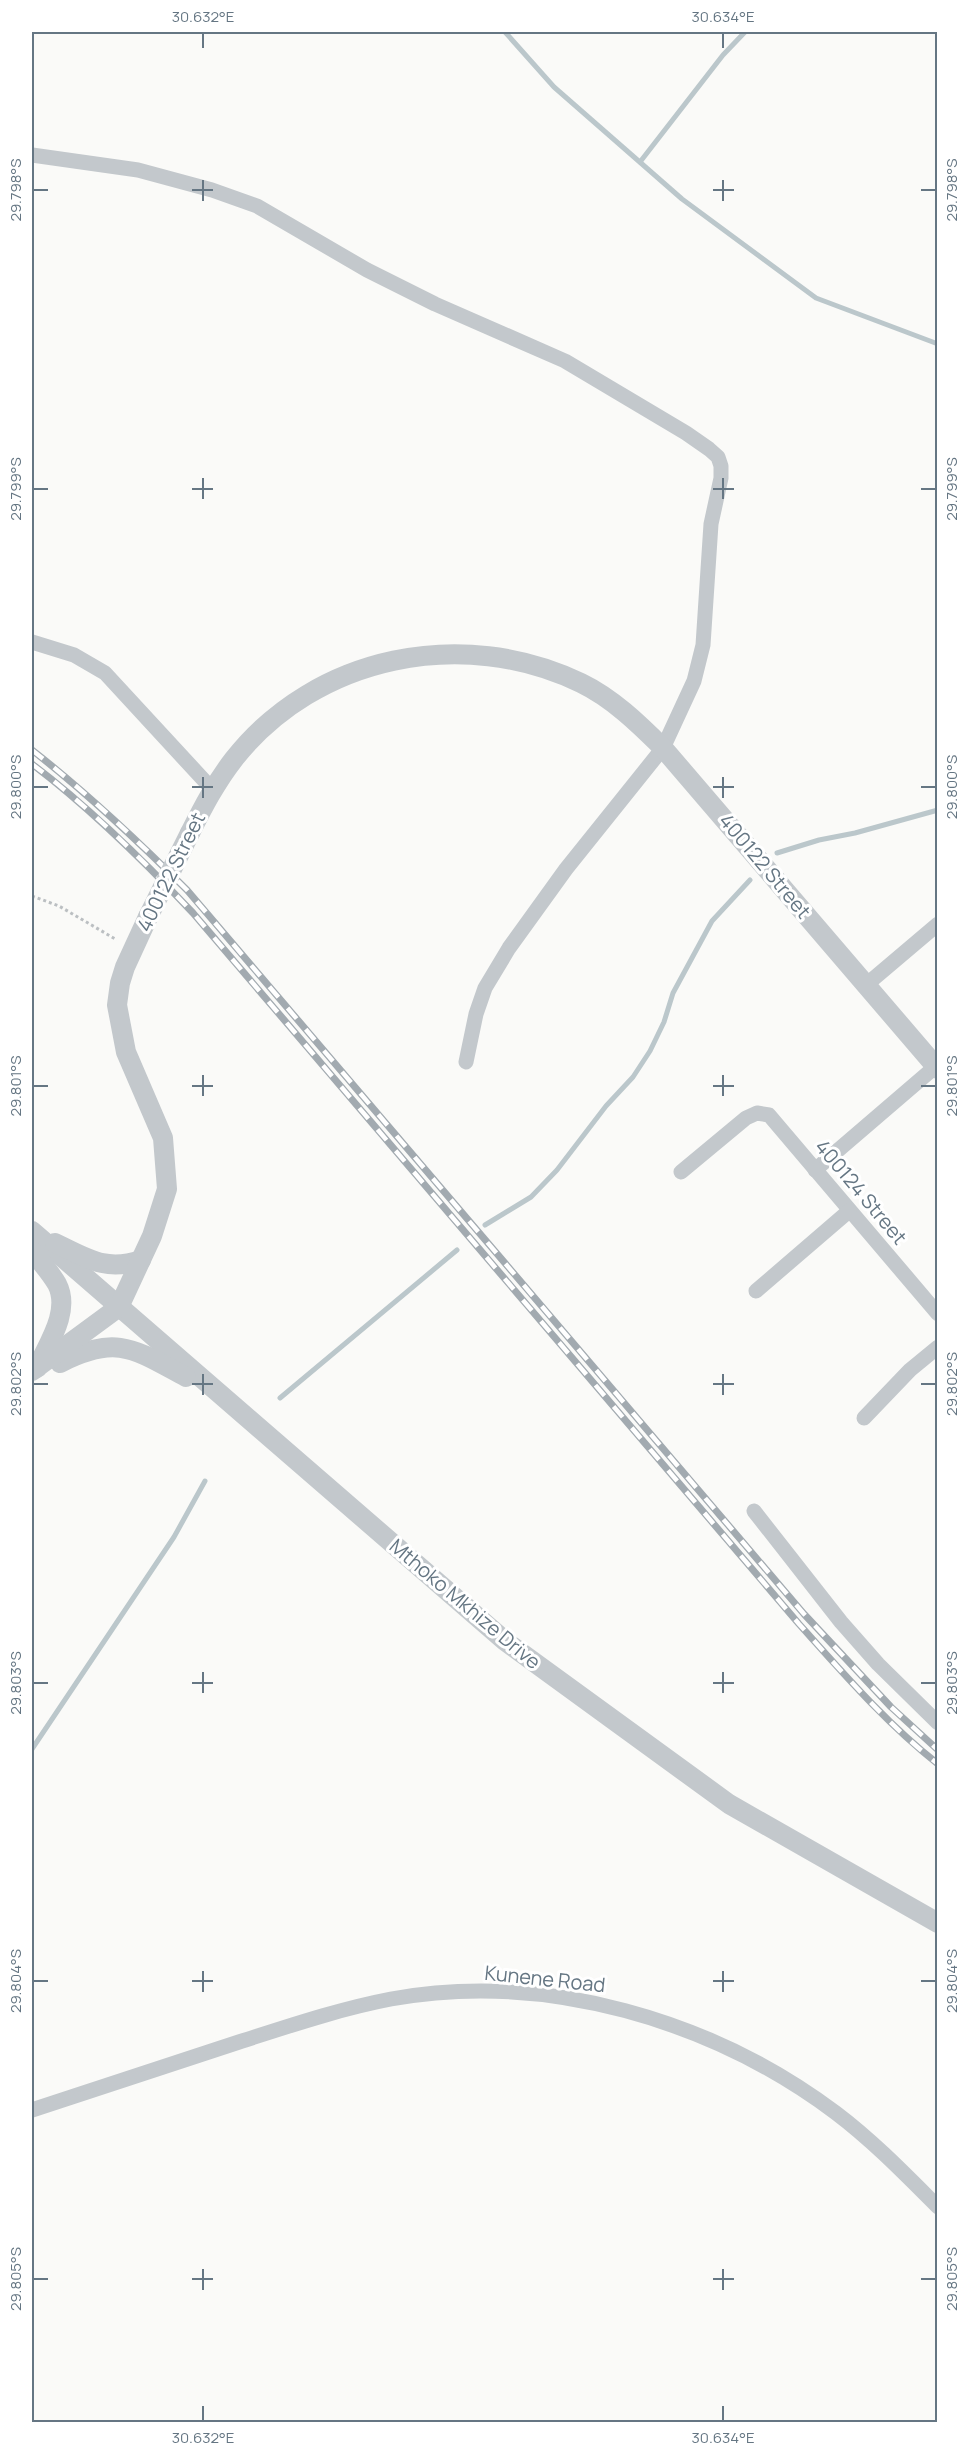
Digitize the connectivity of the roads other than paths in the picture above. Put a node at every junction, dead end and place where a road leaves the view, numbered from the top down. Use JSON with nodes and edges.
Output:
{"nodes":[{"id":1,"x":32,"y":155,"type":"edge"},
{"id":2,"x":32,"y":642,"type":"edge"},
{"id":3,"x":663,"y":748,"type":"junction"},
{"id":4,"x":212,"y":789,"type":"junction"},
{"id":5,"x":938,"y":924,"type":"edge"},
{"id":6,"x":866,"y":985,"type":"junction"},
{"id":7,"x":466,"y":1062,"type":"dead end"},
{"id":8,"x":936,"y":1068,"type":"edge"},
{"id":9,"x":815,"y":1170,"type":"junction"},
{"id":10,"x":681,"y":1172,"type":"dead end"},
{"id":11,"x":849,"y":1211,"type":"junction"},
{"id":12,"x":32,"y":1231,"type":"edge"},
{"id":13,"x":32,"y":1251,"type":"edge"},
{"id":14,"x":141,"y":1260,"type":"junction"},
{"id":15,"x":756,"y":1291,"type":"dead end"},
{"id":16,"x":119,"y":1307,"type":"junction"},
{"id":17,"x":938,"y":1314,"type":"edge"},
{"id":18,"x":938,"y":1347,"type":"edge"},
{"id":19,"x":33,"y":1372,"type":"edge"},
{"id":20,"x":217,"y":1394,"type":"junction"},
{"id":21,"x":864,"y":1418,"type":"dead end"},
{"id":22,"x":754,"y":1511,"type":"dead end"},
{"id":23,"x":938,"y":1723,"type":"edge"},
{"id":24,"x":938,"y":1923,"type":"edge"},
{"id":25,"x":32,"y":2110,"type":"edge"},
{"id":26,"x":938,"y":2207,"type":"edge"}],
"edges":[{"from":1,"to":3,"type":"street"},
{"from":2,"to":4,"type":"street"},
{"from":3,"to":4,"type":"street","name":"400122 Street"},
{"from":3,"to":6,"type":"street","name":"400122 Street"},
{"from":3,"to":7,"type":"street"},
{"from":4,"to":14,"type":"street","name":"400122 Street","bridge":true},
{"from":5,"to":6,"type":"street"},
{"from":6,"to":8,"type":"street","name":"400122 Street"},
{"from":8,"to":9,"type":"street"},
{"from":9,"to":10,"type":"street","name":"400124 Street"},
{"from":9,"to":11,"type":"street","name":"400124 Street"},
{"from":11,"to":15,"type":"street"},
{"from":11,"to":17,"type":"street","name":"400124 Street"},
{"from":12,"to":14,"type":"street"},
{"from":12,"to":16,"type":"street","name":"Mthoko Mkhize Drive"},
{"from":13,"to":19,"type":"street"},
{"from":14,"to":16,"type":"street","name":"400122 Street"},
{"from":16,"to":19,"type":"street"},
{"from":16,"to":20,"type":"street","name":"Mthoko Mkhize Drive"},
{"from":18,"to":21,"type":"street"},
{"from":19,"to":20,"type":"street"},
{"from":20,"to":24,"type":"street","name":"Mthoko Mkhize Drive"},
{"from":22,"to":23,"type":"street"},
{"from":25,"to":26,"type":"street","name":"Kunene Road"}]}
